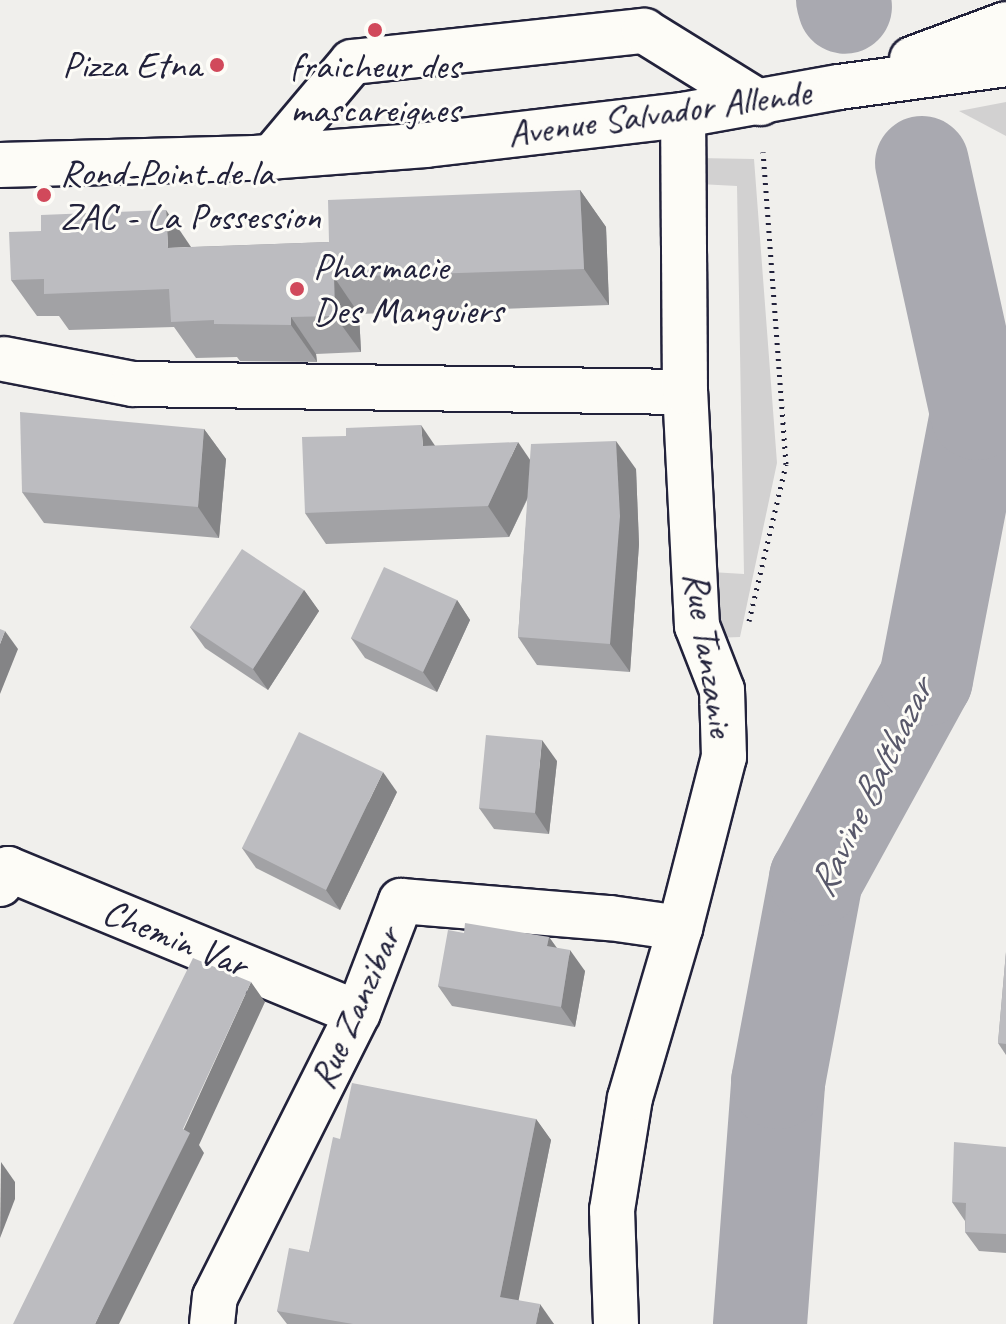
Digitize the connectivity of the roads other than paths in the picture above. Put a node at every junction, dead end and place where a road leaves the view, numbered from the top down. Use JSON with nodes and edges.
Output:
{"nodes":[{"id":1,"x":1006,"y":24,"type":"edge"},
{"id":2,"x":1006,"y":64,"type":"edge"},
{"id":3,"x":839,"y":87,"type":"junction"},
{"id":4,"x":760,"y":103,"type":"junction"},
{"id":5,"x":683,"y":115,"type":"junction"},
{"id":6,"x":272,"y":157,"type":"junction"},
{"id":7,"x":0,"y":165,"type":"edge"},
{"id":8,"x":4,"y":359,"type":"dead end"},
{"id":9,"x":685,"y":392,"type":"junction"},
{"id":10,"x":0,"y":884,"type":"edge"},
{"id":11,"x":680,"y":928,"type":"junction"},
{"id":12,"x":358,"y":1013,"type":"junction"},
{"id":13,"x":212,"y":1324,"type":"edge"},
{"id":14,"x":616,"y":1324,"type":"edge"}],
"edges":[{"from":1,"to":3,"type":"street"},
{"from":2,"to":3,"type":"street"},
{"from":3,"to":4,"type":"street","name":"Avenue Salvador Allende"},
{"from":4,"to":5,"type":"street","name":"Avenue Salvador Allende"},
{"from":4,"to":6,"type":"street"},
{"from":5,"to":6,"type":"street","name":"Avenue Salvador Allende"},
{"from":5,"to":9,"type":"street","name":"Rue Tanzanie"},
{"from":6,"to":7,"type":"street","name":"Avenue Salvador Allende"},
{"from":8,"to":9,"type":"street"},
{"from":9,"to":11,"type":"street","name":"Rue Tanzanie"},
{"from":10,"to":12,"type":"street","name":"Chemin Var"},
{"from":11,"to":12,"type":"street","name":"Rue Zanzibar"},
{"from":11,"to":14,"type":"street","name":"Rue Tanzanie"},
{"from":12,"to":13,"type":"street","name":"Rue Zanzibar"}]}
